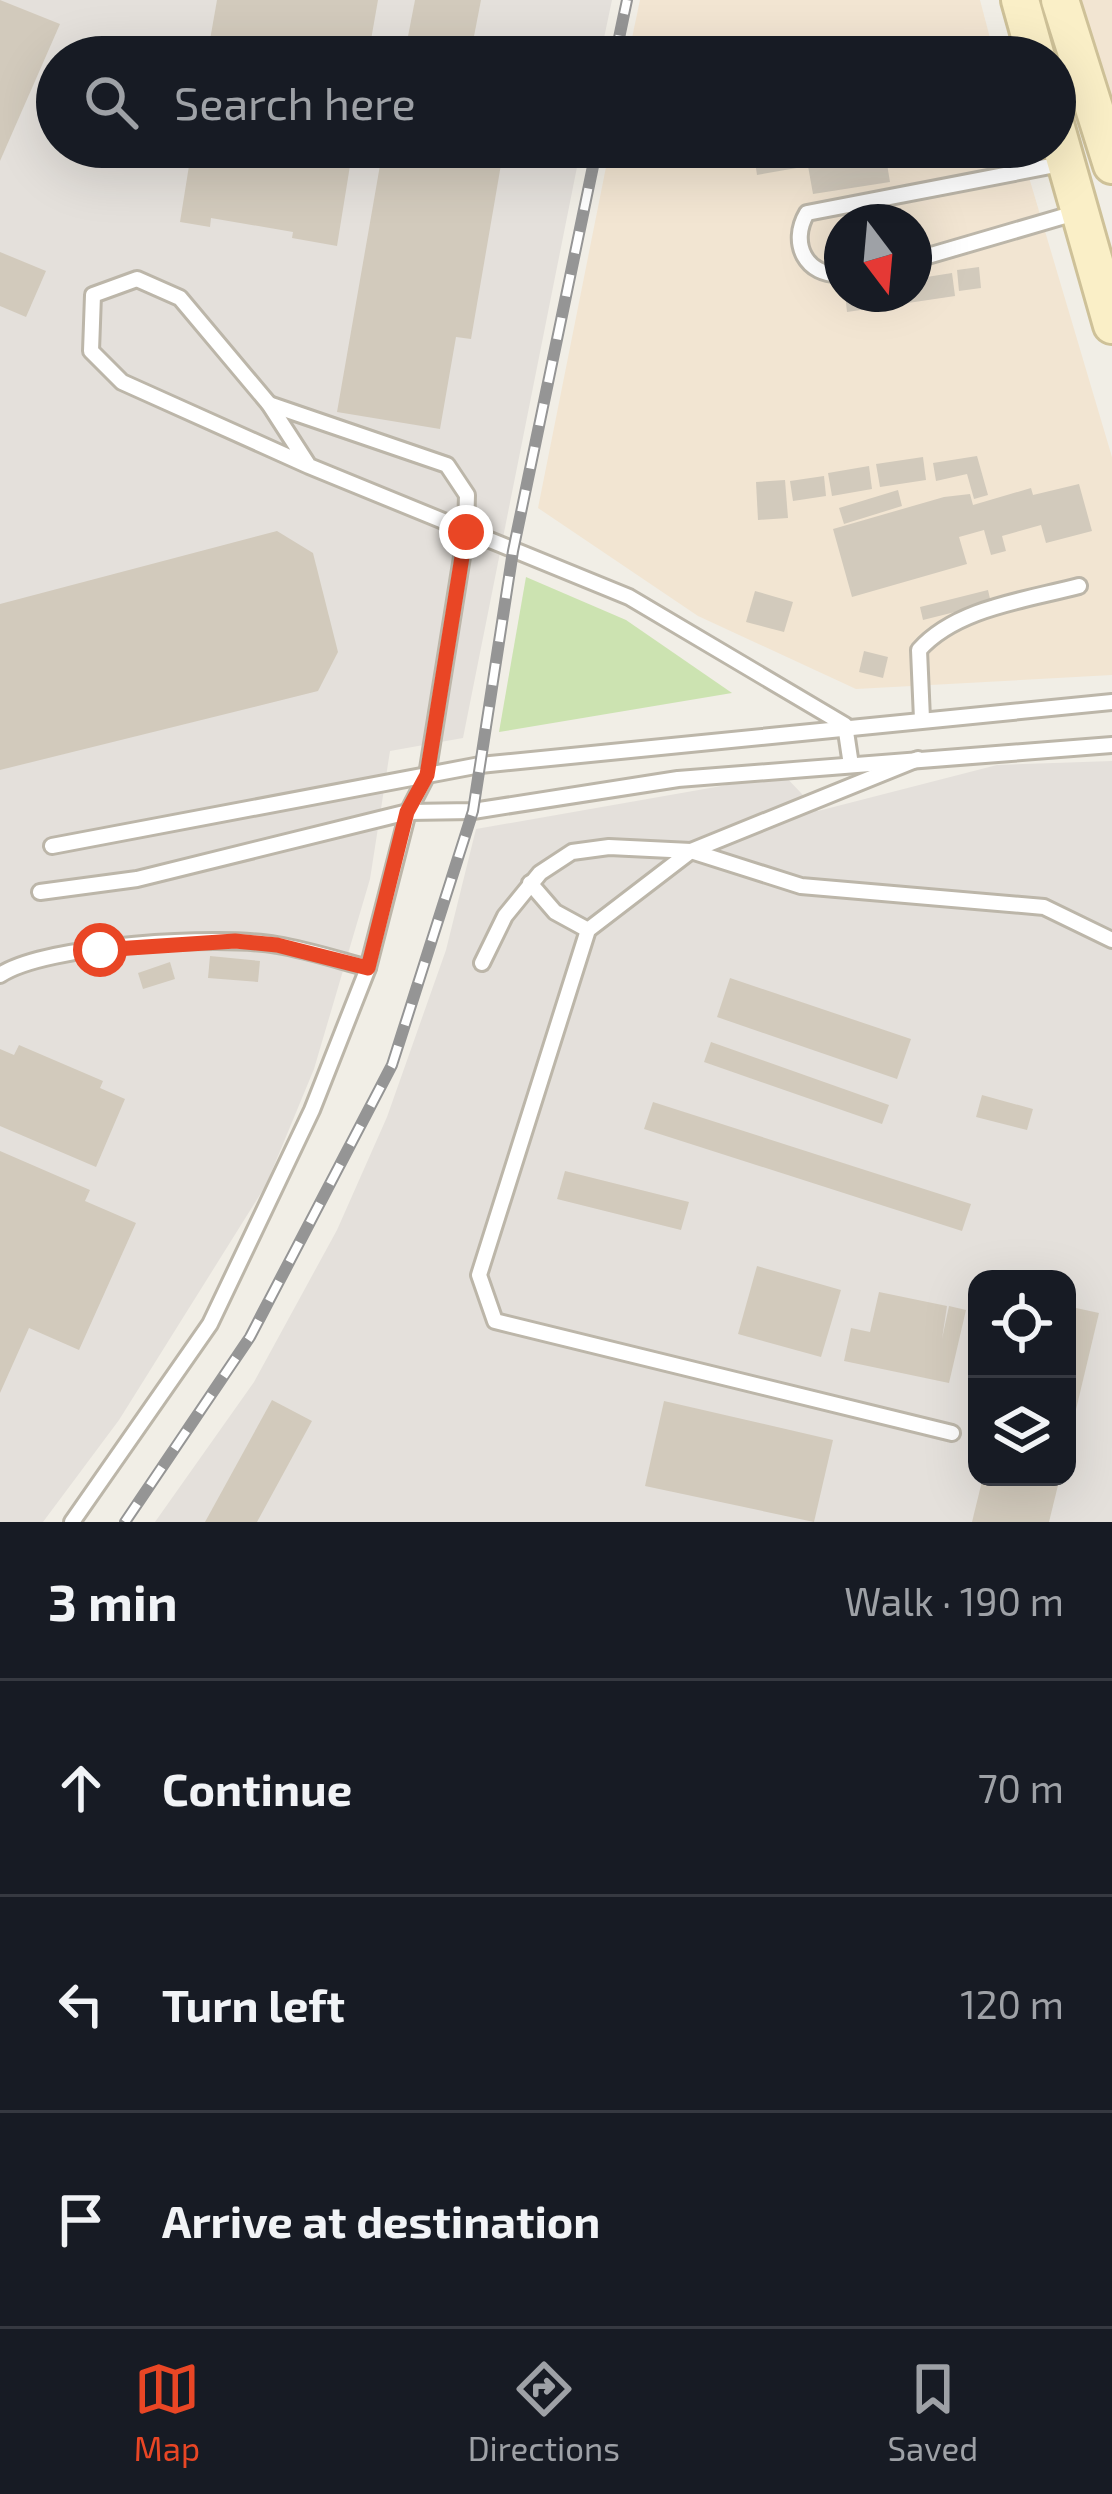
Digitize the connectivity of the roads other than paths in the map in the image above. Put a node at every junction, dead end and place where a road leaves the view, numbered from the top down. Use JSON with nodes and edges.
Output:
{"nodes":[{"id":1,"x":1020,"y":0,"type":"edge"},
{"id":2,"x":1060,"y":0,"type":"edge"},
{"id":3,"x":1030,"y":36,"type":"edge"},
{"id":4,"x":1071,"y":36,"type":"edge"},
{"id":5,"x":1076,"y":51,"type":"edge"},
{"id":6,"x":1112,"y":165,"type":"edge"},
{"id":7,"x":1040,"y":168,"type":"edge"},
{"id":8,"x":1067,"y":168,"type":"edge"},
{"id":9,"x":854,"y":204,"type":"edge"},
{"id":10,"x":824,"y":210,"type":"edge"},
{"id":11,"x":1080,"y":212,"type":"junction"},
{"id":12,"x":932,"y":255,"type":"edge"},
{"id":13,"x":824,"y":270,"type":"edge"},
{"id":14,"x":1112,"y":325,"type":"edge"},
{"id":15,"x":269,"y":404,"type":"junction"},
{"id":16,"x":309,"y":466,"type":"junction"},
{"id":17,"x":466,"y":532,"type":"junction"},
{"id":18,"x":1078,"y":586,"type":"dead end"},
{"id":19,"x":1112,"y":702,"type":"edge"},
{"id":20,"x":922,"y":718,"type":"junction"},
{"id":21,"x":845,"y":725,"type":"junction"},
{"id":22,"x":1112,"y":745,"type":"edge"},
{"id":23,"x":918,"y":759,"type":"junction"},
{"id":24,"x":851,"y":765,"type":"junction"},
{"id":25,"x":427,"y":775,"type":"junction"},
{"id":26,"x":407,"y":812,"type":"junction"},
{"id":27,"x":52,"y":846,"type":"dead end"},
{"id":28,"x":692,"y":851,"type":"junction"},
{"id":29,"x":530,"y":883,"type":"junction"},
{"id":30,"x":40,"y":892,"type":"dead end"},
{"id":31,"x":589,"y":930,"type":"junction"},
{"id":32,"x":1112,"y":940,"type":"edge"},
{"id":33,"x":482,"y":963,"type":"dead end"},
{"id":34,"x":368,"y":968,"type":"junction"},
{"id":35,"x":0,"y":975,"type":"edge"},
{"id":36,"x":952,"y":1433,"type":"dead end"},
{"id":37,"x":72,"y":1522,"type":"edge"}],
"edges":[{"from":1,"to":3,"type":"main road"},
{"from":2,"to":4,"type":"main road"},
{"from":5,"to":6,"type":"main road"},
{"from":7,"to":9,"type":"lane"},
{"from":8,"to":11,"type":"main road"},
{"from":10,"to":13,"type":"lane"},
{"from":11,"to":12,"type":"lane"},
{"from":11,"to":14,"type":"main road"},
{"from":15,"to":16,"type":"lane"},
{"from":15,"to":16,"type":"lane"},
{"from":15,"to":17,"type":"lane"},
{"from":16,"to":17,"type":"lane"},
{"from":17,"to":21,"type":"lane"},
{"from":17,"to":25,"type":"lane"},
{"from":18,"to":20,"type":"lane"},
{"from":19,"to":20,"type":"lane"},
{"from":20,"to":21,"type":"lane"},
{"from":21,"to":24,"type":"lane"},
{"from":21,"to":25,"type":"lane"},
{"from":22,"to":23,"type":"lane"},
{"from":23,"to":24,"type":"lane"},
{"from":23,"to":28,"type":"lane"},
{"from":24,"to":26,"type":"lane"},
{"from":25,"to":26,"type":"lane"},
{"from":25,"to":27,"type":"lane"},
{"from":26,"to":30,"type":"lane"},
{"from":26,"to":34,"type":"lane"},
{"from":28,"to":29,"type":"lane"},
{"from":28,"to":31,"type":"lane"},
{"from":28,"to":32,"type":"lane"},
{"from":29,"to":31,"type":"lane"},
{"from":29,"to":33,"type":"lane"},
{"from":31,"to":36,"type":"lane"},
{"from":34,"to":35,"type":"lane"},
{"from":34,"to":37,"type":"lane"}]}
